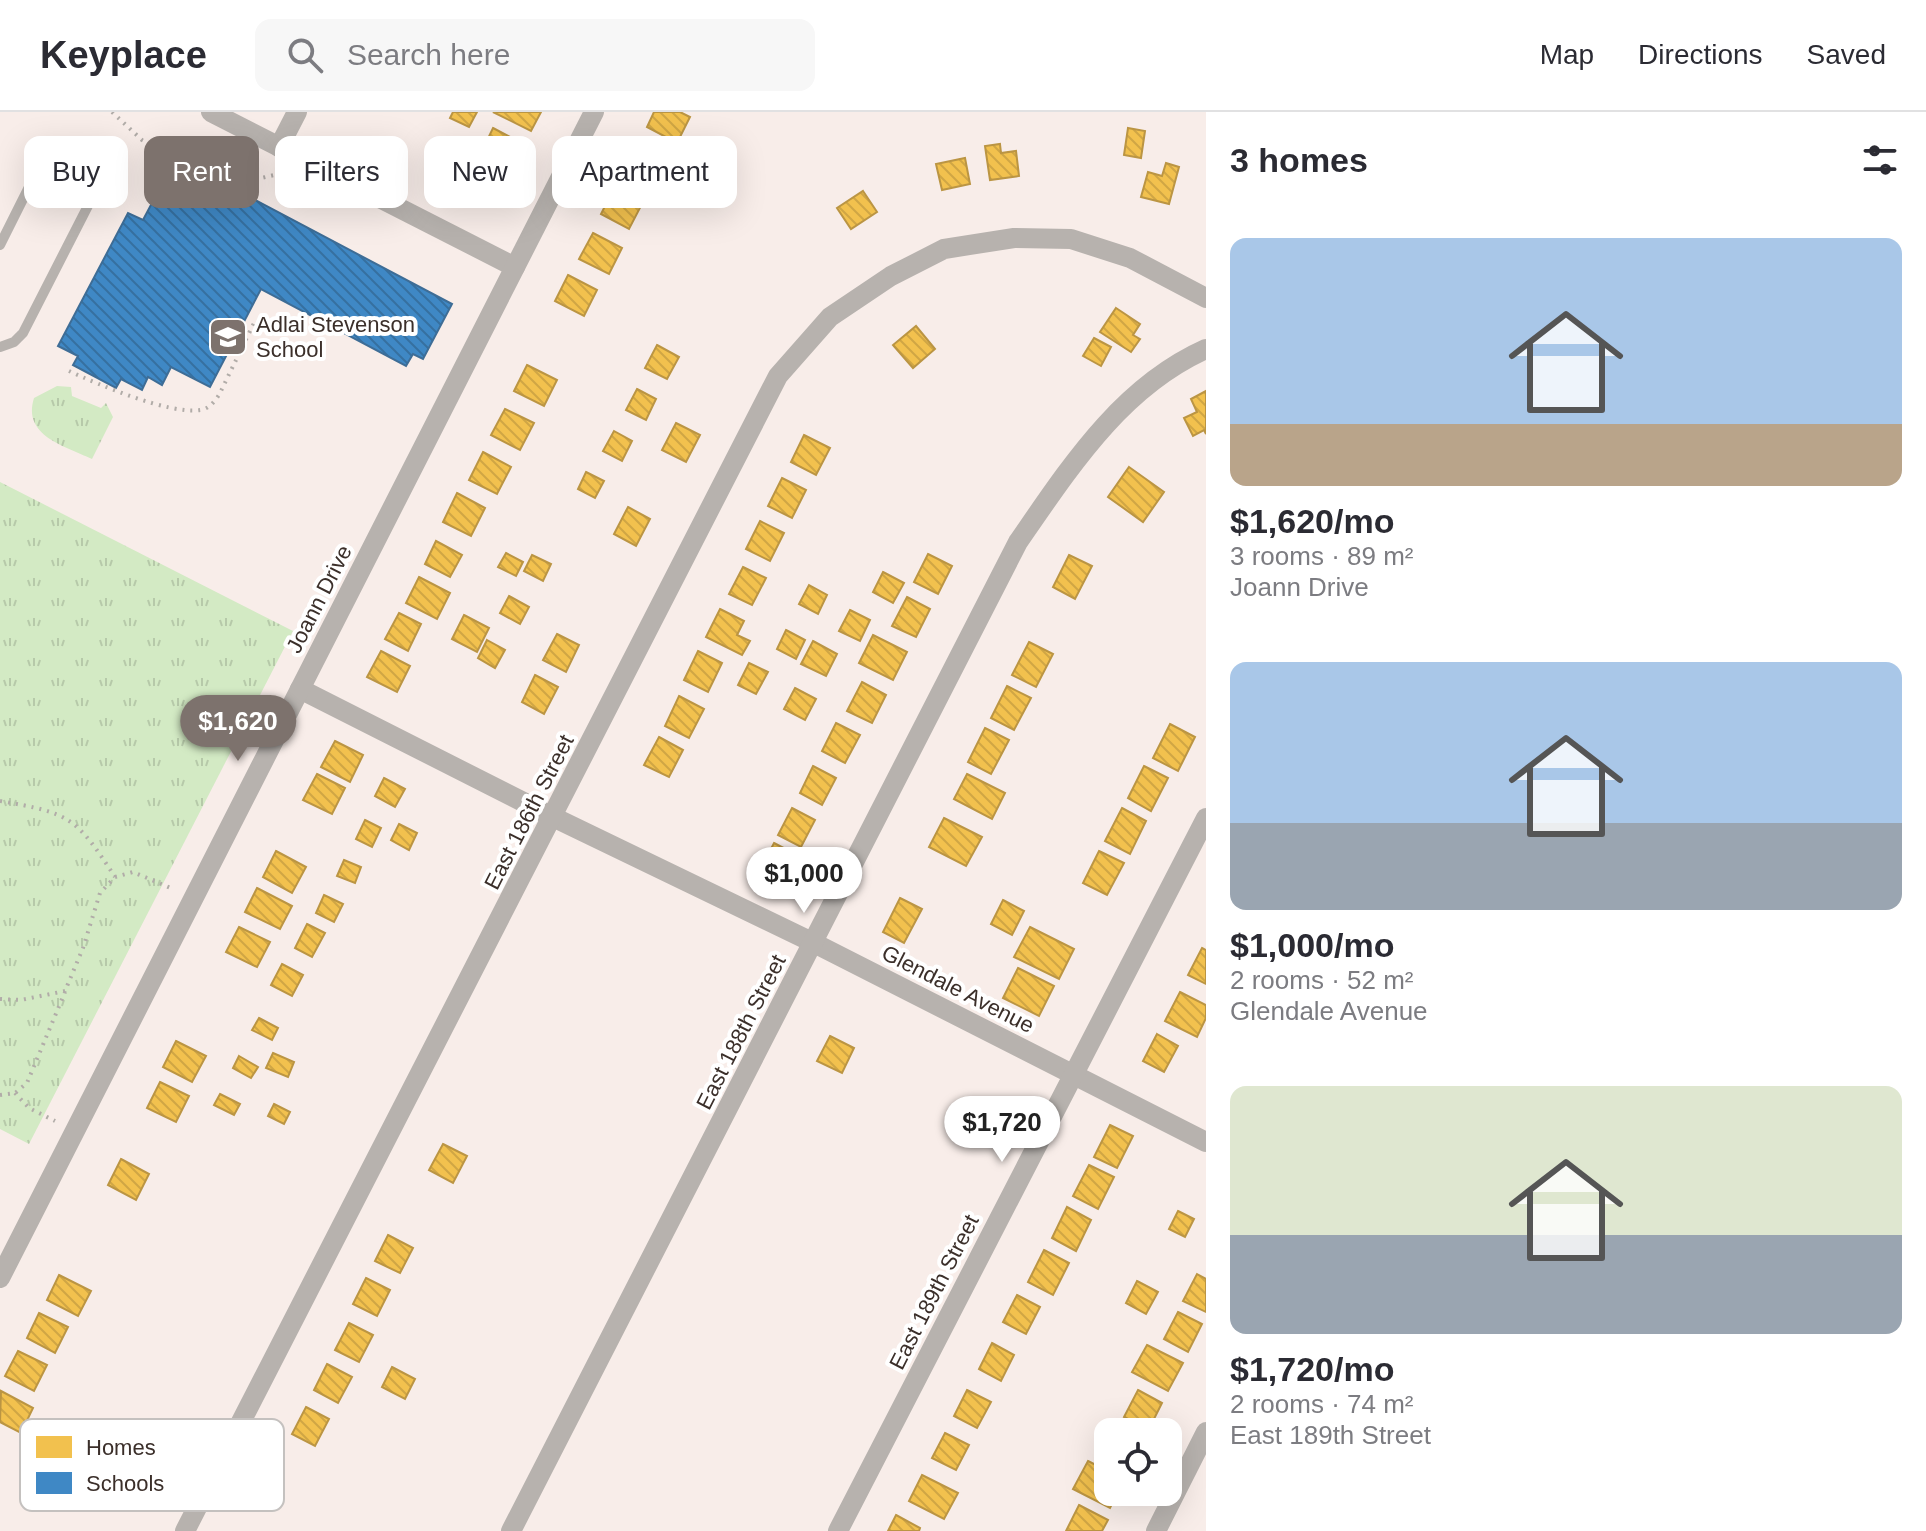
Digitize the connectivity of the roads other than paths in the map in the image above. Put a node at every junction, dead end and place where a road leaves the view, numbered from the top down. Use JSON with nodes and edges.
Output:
{"nodes":[{"id":1,"x":211,"y":112,"type":"edge"},
{"id":2,"x":297,"y":112,"type":"edge"},
{"id":3,"x":594,"y":112,"type":"edge"},
{"id":4,"x":285,"y":136,"type":"edge"},
{"id":5,"x":275,"y":145,"type":"edge"},
{"id":6,"x":399,"y":208,"type":"edge"},
{"id":7,"x":0,"y":245,"type":"edge"},
{"id":8,"x":515,"y":267,"type":"junction"},
{"id":9,"x":1206,"y":298,"type":"edge"},
{"id":10,"x":0,"y":347,"type":"edge"},
{"id":11,"x":1206,"y":349,"type":"edge"},
{"id":12,"x":300,"y":689,"type":"junction"},
{"id":13,"x":553,"y":817,"type":"junction"},
{"id":14,"x":1206,"y":818,"type":"edge"},
{"id":15,"x":814,"y":943,"type":"junction"},
{"id":16,"x":1073,"y":1075,"type":"junction"},
{"id":17,"x":1206,"y":1142,"type":"edge"},
{"id":18,"x":0,"y":1278,"type":"edge"},
{"id":19,"x":243,"y":1419,"type":"edge"},
{"id":20,"x":1206,"y":1432,"type":"edge"},
{"id":21,"x":195,"y":1511,"type":"edge"},
{"id":22,"x":185,"y":1531,"type":"edge"},
{"id":23,"x":511,"y":1531,"type":"edge"},
{"id":24,"x":838,"y":1531,"type":"edge"},
{"id":25,"x":1156,"y":1531,"type":"edge"}],
"edges":[{"from":1,"to":5,"type":"street"},
{"from":2,"to":4,"type":"street"},
{"from":3,"to":8,"type":"street","name":"Joann Drive"},
{"from":6,"to":8,"type":"street"},
{"from":7,"to":10,"type":"lane"},
{"from":8,"to":12,"type":"street","name":"Joann Drive"},
{"from":9,"to":13,"type":"street","name":"East 186th Street"},
{"from":11,"to":15,"type":"street","name":"East 188th Street"},
{"from":12,"to":13,"type":"street","name":"Glendale Avenue"},
{"from":12,"to":18,"type":"street","name":"Joann Drive"},
{"from":13,"to":15,"type":"street","name":"Glendale Avenue"},
{"from":13,"to":19,"type":"street","name":"East 186th Street"},
{"from":14,"to":16,"type":"street","name":"East 189th Street"},
{"from":15,"to":16,"type":"street","name":"Glendale Avenue"},
{"from":15,"to":23,"type":"street","name":"East 188th Street"},
{"from":16,"to":17,"type":"street","name":"Glendale Avenue"},
{"from":16,"to":24,"type":"street","name":"East 189th Street"},
{"from":20,"to":25,"type":"street"},
{"from":21,"to":22,"type":"street","name":"East 186th Street"}]}
